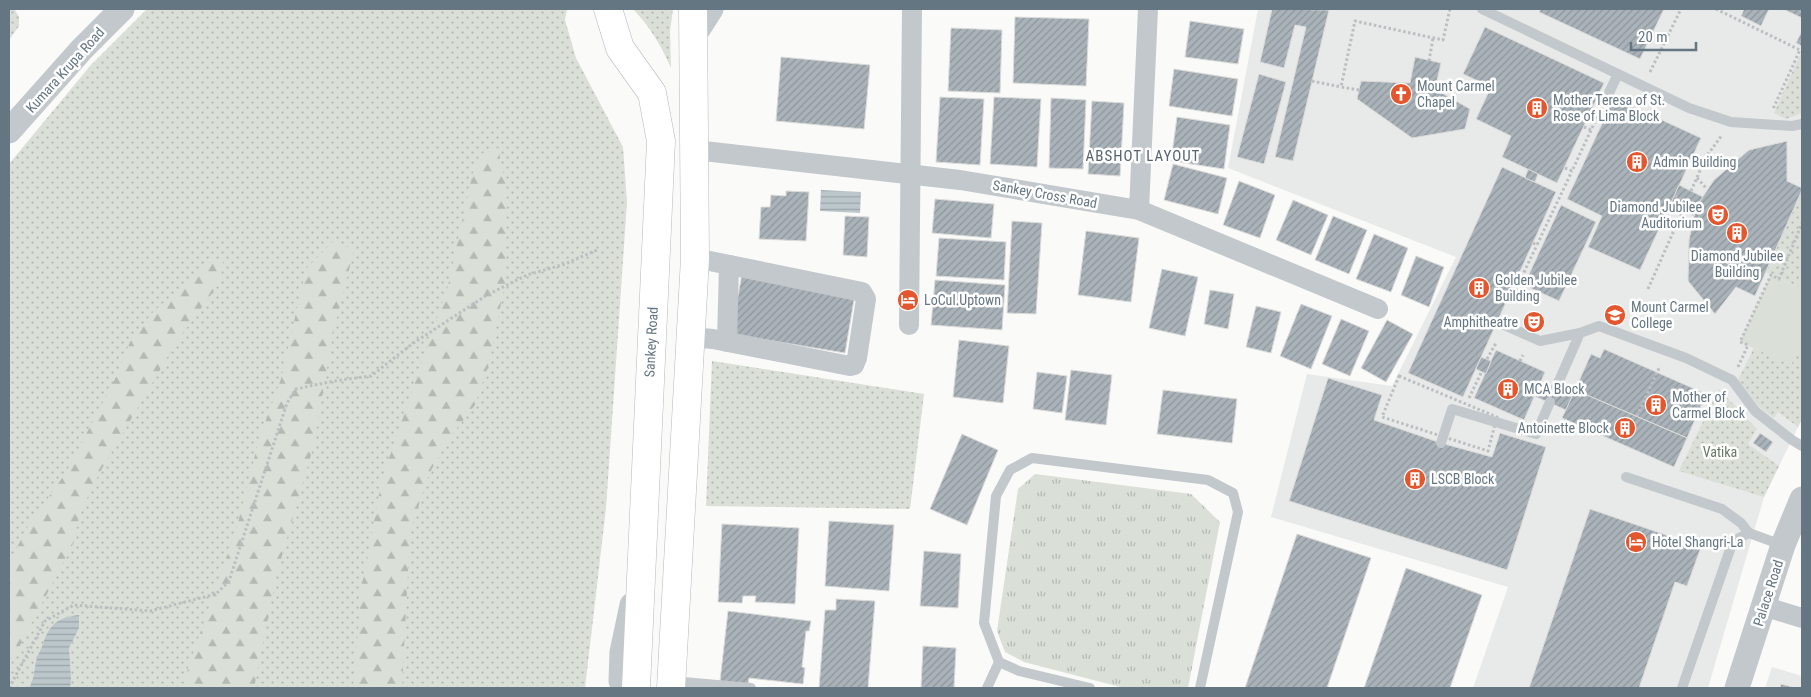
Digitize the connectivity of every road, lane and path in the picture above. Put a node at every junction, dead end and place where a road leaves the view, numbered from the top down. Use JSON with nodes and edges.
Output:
{"nodes":[{"id":1,"x":122,"y":9,"type":"edge"},
{"id":2,"x":608,"y":9,"type":"edge"},
{"id":3,"x":693,"y":9,"type":"edge"},
{"id":4,"x":711,"y":9,"type":"edge"},
{"id":5,"x":912,"y":9,"type":"edge"},
{"id":6,"x":1148,"y":9,"type":"edge"},
{"id":7,"x":1450,"y":9,"type":"edge"},
{"id":8,"x":1482,"y":9,"type":"edge"},
{"id":9,"x":1680,"y":9,"type":"edge"},
{"id":10,"x":1716,"y":9,"type":"edge"},
{"id":11,"x":693,"y":37,"type":"junction"},
{"id":12,"x":1433,"y":38,"type":"junction"},
{"id":13,"x":1801,"y":50,"type":"edge"},
{"id":14,"x":1429,"y":60,"type":"dead end"},
{"id":15,"x":1618,"y":74,"type":"junction"},
{"id":16,"x":1312,"y":81,"type":"dead end"},
{"id":17,"x":1643,"y":86,"type":"junction"},
{"id":18,"x":1341,"y":87,"type":"junction"},
{"id":19,"x":1359,"y":90,"type":"dead end"},
{"id":20,"x":1602,"y":98,"type":"joint"},
{"id":21,"x":1731,"y":122,"type":"junction"},
{"id":22,"x":1766,"y":124,"type":"junction"},
{"id":23,"x":1802,"y":124,"type":"edge"},
{"id":24,"x":1584,"y":126,"type":"dead end"},
{"id":25,"x":1591,"y":130,"type":"junction"},
{"id":26,"x":9,"y":131,"type":"edge"},
{"id":27,"x":695,"y":150,"type":"junction"},
{"id":28,"x":1565,"y":168,"type":"dead end"},
{"id":29,"x":1572,"y":171,"type":"junction"},
{"id":30,"x":910,"y":174,"type":"junction"},
{"id":31,"x":1697,"y":178,"type":"junction"},
{"id":32,"x":1707,"y":189,"type":"dead end"},
{"id":33,"x":1691,"y":191,"type":"dead end"},
{"id":34,"x":1674,"y":196,"type":"dead end"},
{"id":35,"x":1681,"y":199,"type":"dead end"},
{"id":36,"x":1138,"y":210,"type":"junction"},
{"id":37,"x":1683,"y":210,"type":"dead end"},
{"id":38,"x":1802,"y":222,"type":"edge"},
{"id":39,"x":1677,"y":224,"type":"junction"},
{"id":40,"x":1693,"y":225,"type":"dead end"},
{"id":41,"x":597,"y":250,"type":"dead end"},
{"id":42,"x":695,"y":258,"type":"junction"},
{"id":43,"x":729,"y":265,"type":"junction"},
{"id":44,"x":1648,"y":289,"type":"dead end"},
{"id":45,"x":1519,"y":293,"type":"dead end"},
{"id":46,"x":1378,"y":309,"type":"dead end"},
{"id":47,"x":909,"y":325,"type":"dead end"},
{"id":48,"x":1504,"y":325,"type":"dead end"},
{"id":49,"x":1580,"y":334,"type":"junction"},
{"id":50,"x":691,"y":337,"type":"junction"},
{"id":51,"x":727,"y":342,"type":"junction"},
{"id":52,"x":1496,"y":343,"type":"dead end"},
{"id":53,"x":1523,"y":355,"type":"dead end"},
{"id":54,"x":1487,"y":359,"type":"dead end"},
{"id":55,"x":1520,"y":361,"type":"dead end"},
{"id":56,"x":1482,"y":371,"type":"dead end"},
{"id":57,"x":1658,"y":372,"type":"dead end"},
{"id":58,"x":1732,"y":380,"type":"junction"},
{"id":59,"x":1555,"y":390,"type":"dead end"},
{"id":60,"x":1550,"y":402,"type":"dead end"},
{"id":61,"x":1466,"y":404,"type":"dead end"},
{"id":62,"x":1637,"y":416,"type":"dead end"},
{"id":63,"x":1441,"y":443,"type":"dead end"},
{"id":64,"x":1802,"y":446,"type":"edge"},
{"id":65,"x":1626,"y":478,"type":"dead end"},
{"id":66,"x":1802,"y":499,"type":"edge"},
{"id":67,"x":1750,"y":533,"type":"junction"},
{"id":68,"x":1783,"y":545,"type":"junction"},
{"id":69,"x":1763,"y":606,"type":"junction"},
{"id":70,"x":1802,"y":618,"type":"edge"},
{"id":71,"x":999,"y":662,"type":"junction"},
{"id":72,"x":628,"y":685,"type":"edge"},
{"id":73,"x":671,"y":685,"type":"edge"},
{"id":74,"x":1686,"y":687,"type":"edge"},
{"id":75,"x":9,"y":688,"type":"edge"},
{"id":76,"x":751,"y":688,"type":"edge"},
{"id":77,"x":987,"y":688,"type":"edge"},
{"id":78,"x":1090,"y":688,"type":"edge"},
{"id":79,"x":1200,"y":688,"type":"edge"},
{"id":80,"x":1737,"y":688,"type":"edge"}],
"edges":[{"from":1,"to":26,"type":"street","name":"Kumara Krupa Road"},
{"from":2,"to":72,"type":"main road","name":"Sankey Road"},
{"from":3,"to":11,"type":"main road"},
{"from":4,"to":11,"type":"street"},
{"from":5,"to":30,"type":"street"},
{"from":6,"to":36,"type":"street"},
{"from":7,"to":12,"type":"path"},
{"from":8,"to":15,"type":"lane"},
{"from":9,"to":17,"type":"path"},
{"from":10,"to":13,"type":"path"},
{"from":11,"to":27,"type":"main road"},
{"from":12,"to":14,"type":"path"},
{"from":12,"to":18,"type":"path"},
{"from":13,"to":22,"type":"path"},
{"from":15,"to":17,"type":"lane"},
{"from":15,"to":20,"type":"lane"},
{"from":16,"to":18,"type":"path"},
{"from":17,"to":21,"type":"lane"},
{"from":18,"to":19,"type":"path"},
{"from":20,"to":25,"type":"path"},
{"from":21,"to":22,"type":"lane"},
{"from":21,"to":31,"type":"path"},
{"from":22,"to":23,"type":"lane"},
{"from":24,"to":25,"type":"path"},
{"from":25,"to":29,"type":"path"},
{"from":27,"to":30,"type":"street","name":"Sankey Cross Road"},
{"from":27,"to":42,"type":"main road"},
{"from":28,"to":29,"type":"path"},
{"from":29,"to":45,"type":"path"},
{"from":30,"to":36,"type":"street","name":"Sankey Cross Road"},
{"from":30,"to":47,"type":"street"},
{"from":31,"to":32,"type":"path"},
{"from":31,"to":33,"type":"path"},
{"from":34,"to":35,"type":"path"},
{"from":36,"to":46,"type":"street","name":"Sankey Cross Road"},
{"from":37,"to":39,"type":"path"},
{"from":38,"to":58,"type":"path"},
{"from":39,"to":40,"type":"path"},
{"from":39,"to":44,"type":"path"},
{"from":41,"to":75,"type":"path"},
{"from":42,"to":43,"type":"street"},
{"from":42,"to":50,"type":"main road"},
{"from":43,"to":51,"type":"street"},
{"from":43,"to":51,"type":"street"},
{"from":48,"to":49,"type":"lane"},
{"from":49,"to":58,"type":"lane"},
{"from":49,"to":59,"type":"lane"},
{"from":50,"to":51,"type":"street"},
{"from":50,"to":73,"type":"main road"},
{"from":52,"to":54,"type":"path"},
{"from":53,"to":55,"type":"path"},
{"from":56,"to":61,"type":"path"},
{"from":57,"to":62,"type":"path"},
{"from":58,"to":64,"type":"lane"},
{"from":60,"to":63,"type":"lane"},
{"from":65,"to":67,"type":"lane"},
{"from":66,"to":68,"type":"street","name":"Palace Road"},
{"from":67,"to":68,"type":"lane"},
{"from":67,"to":74,"type":"lane"},
{"from":68,"to":69,"type":"street","name":"Palace Road"},
{"from":69,"to":70,"type":"street"},
{"from":69,"to":80,"type":"street","name":"Palace Road"},
{"from":71,"to":77,"type":"lane"},
{"from":71,"to":78,"type":"lane"},
{"from":71,"to":79,"type":"lane"},
{"from":73,"to":76,"type":"lane"}]}
